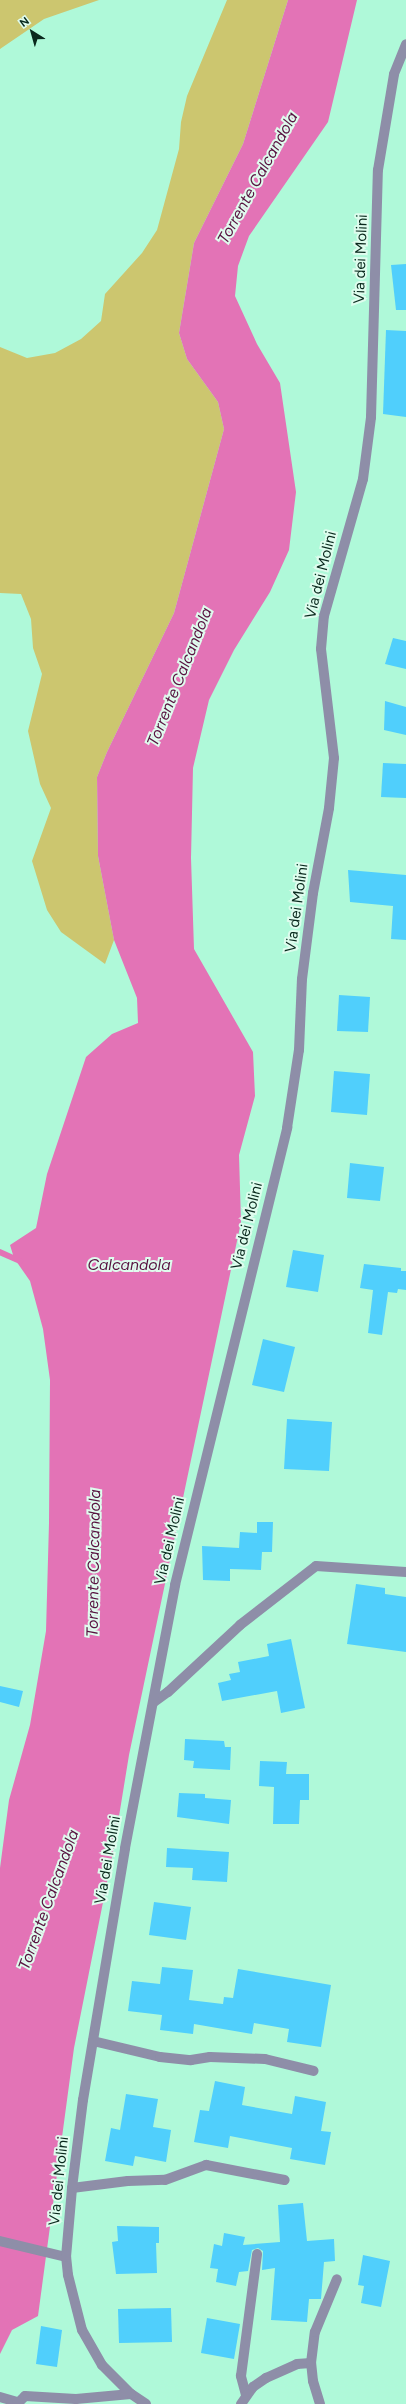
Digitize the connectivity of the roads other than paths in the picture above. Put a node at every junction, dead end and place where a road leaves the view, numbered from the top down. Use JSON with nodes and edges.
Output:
{"nodes":[{"id":1,"x":406,"y":44,"type":"edge"},
{"id":2,"x":406,"y":1572,"type":"edge"},
{"id":3,"x":154,"y":1702,"type":"junction"},
{"id":4,"x":93,"y":2041,"type":"junction"},
{"id":5,"x":314,"y":2071,"type":"dead end"},
{"id":6,"x":285,"y":2180,"type":"dead end"},
{"id":7,"x":72,"y":2188,"type":"junction"},
{"id":8,"x":0,"y":2241,"type":"edge"},
{"id":9,"x":257,"y":2254,"type":"dead end"},
{"id":10,"x":66,"y":2258,"type":"junction"},
{"id":11,"x":337,"y":2279,"type":"dead end"},
{"id":12,"x":311,"y":2363,"type":"junction"},
{"id":13,"x":131,"y":2394,"type":"junction"},
{"id":14,"x":0,"y":2397,"type":"edge"},
{"id":15,"x":243,"y":2400,"type":"edge"},
{"id":16,"x":17,"y":2403,"type":"edge"},
{"id":17,"x":146,"y":2404,"type":"edge"},
{"id":18,"x":320,"y":2404,"type":"edge"}],
"edges":[{"from":1,"to":3,"type":"street","name":"Via dei Molini"},
{"from":2,"to":3,"type":"street"},
{"from":3,"to":4,"type":"street","name":"Via dei Molini"},
{"from":4,"to":5,"type":"street"},
{"from":4,"to":7,"type":"street","name":"Via dei Molini"},
{"from":6,"to":7,"type":"street"},
{"from":7,"to":10,"type":"street","name":"Via dei Molini"},
{"from":8,"to":10,"type":"street"},
{"from":9,"to":15,"type":"street"},
{"from":10,"to":13,"type":"street","name":"Via dei Molini"},
{"from":11,"to":12,"type":"street"},
{"from":12,"to":15,"type":"street"},
{"from":12,"to":18,"type":"street"},
{"from":13,"to":16,"type":"street"},
{"from":13,"to":17,"type":"street","name":"Via dei Molini"},
{"from":14,"to":16,"type":"street"}]}
